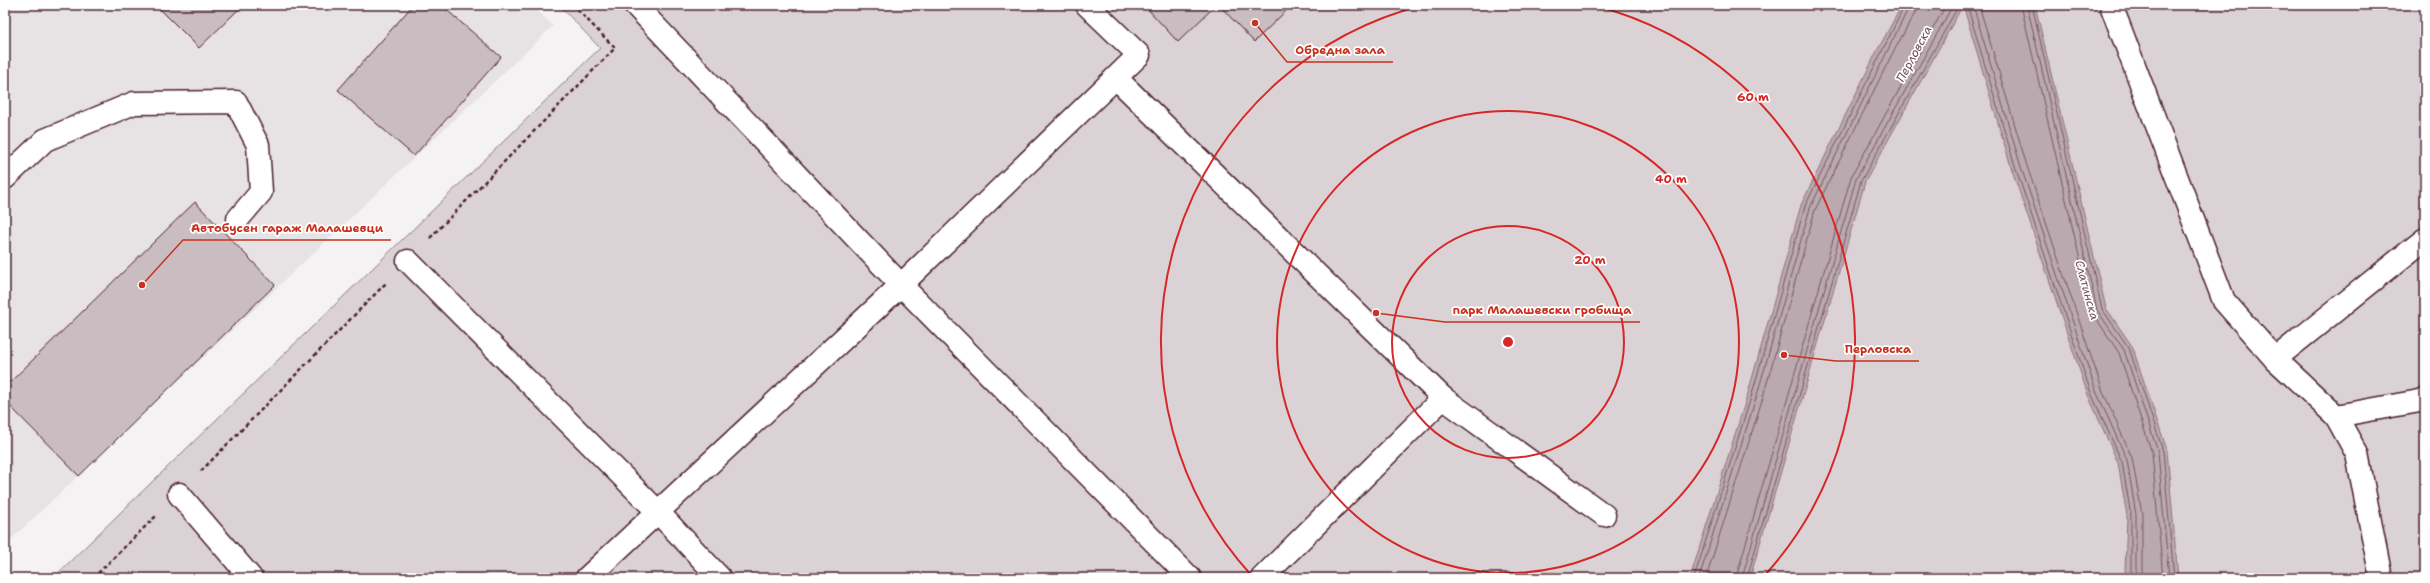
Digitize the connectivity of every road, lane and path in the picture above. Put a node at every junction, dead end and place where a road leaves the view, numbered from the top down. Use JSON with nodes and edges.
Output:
{"nodes":[{"id":1,"x":573,"y":5,"type":"edge"},
{"id":2,"x":635,"y":5,"type":"edge"},
{"id":3,"x":2111,"y":5,"type":"edge"},
{"id":4,"x":1093,"y":7,"type":"edge"},
{"id":5,"x":1116,"y":78,"type":"junction"},
{"id":6,"x":5,"y":178,"type":"edge"},
{"id":7,"x":238,"y":219,"type":"dead end"},
{"id":8,"x":2425,"y":239,"type":"edge"},
{"id":9,"x":408,"y":261,"type":"junction"},
{"id":10,"x":901,"y":285,"type":"junction"},
{"id":11,"x":2275,"y":358,"type":"junction"},
{"id":12,"x":1443,"y":398,"type":"junction"},
{"id":13,"x":2425,"y":400,"type":"edge"},
{"id":14,"x":2336,"y":416,"type":"junction"},
{"id":15,"x":178,"y":494,"type":"junction"},
{"id":16,"x":657,"y":511,"type":"junction"},
{"id":17,"x":1604,"y":515,"type":"dead end"},
{"id":18,"x":93,"y":578,"type":"edge"},
{"id":19,"x":251,"y":578,"type":"edge"},
{"id":20,"x":586,"y":578,"type":"edge"},
{"id":21,"x":720,"y":578,"type":"edge"},
{"id":22,"x":1190,"y":578,"type":"edge"},
{"id":23,"x":1262,"y":578,"type":"edge"},
{"id":24,"x":2381,"y":578,"type":"edge"}],
"edges":[{"from":1,"to":9,"type":"path"},
{"from":2,"to":10,"type":"lane"},
{"from":3,"to":11,"type":"lane"},
{"from":4,"to":5,"type":"lane"},
{"from":5,"to":10,"type":"lane"},
{"from":5,"to":12,"type":"lane"},
{"from":6,"to":7,"type":"lane"},
{"from":8,"to":11,"type":"lane"},
{"from":9,"to":15,"type":"path"},
{"from":9,"to":16,"type":"lane"},
{"from":10,"to":16,"type":"lane"},
{"from":10,"to":22,"type":"lane"},
{"from":11,"to":14,"type":"lane"},
{"from":12,"to":17,"type":"lane"},
{"from":12,"to":23,"type":"lane"},
{"from":13,"to":14,"type":"lane"},
{"from":14,"to":24,"type":"lane"},
{"from":15,"to":18,"type":"path"},
{"from":15,"to":19,"type":"lane"},
{"from":16,"to":20,"type":"lane"},
{"from":16,"to":21,"type":"lane"}]}
